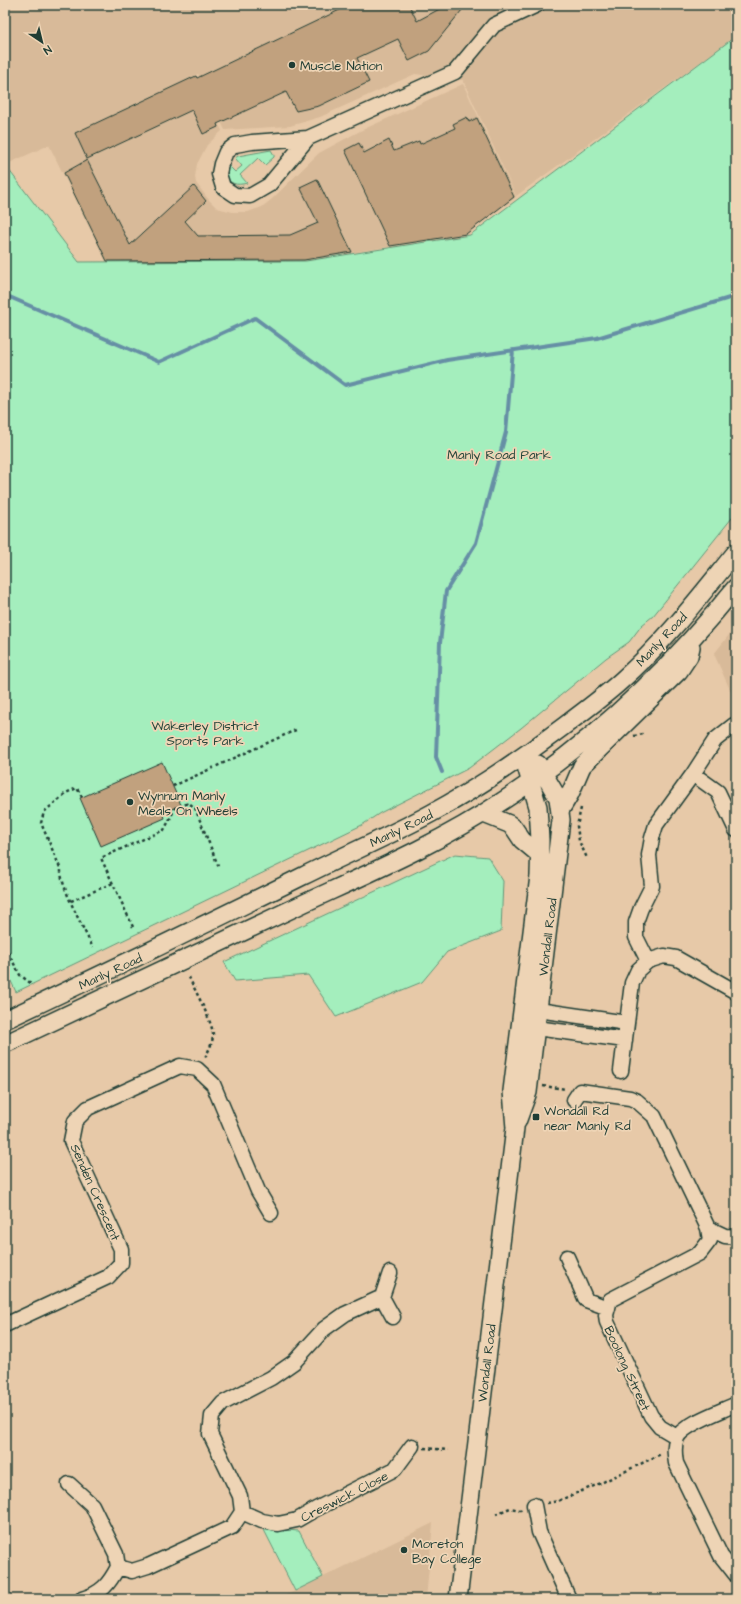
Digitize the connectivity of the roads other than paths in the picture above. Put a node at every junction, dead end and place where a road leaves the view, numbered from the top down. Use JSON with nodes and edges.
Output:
{"nodes":[{"id":1,"x":538,"y":5,"type":"edge"},
{"id":2,"x":308,"y":138,"type":"junction"},
{"id":3,"x":736,"y":552,"type":"edge"},
{"id":4,"x":736,"y":587,"type":"edge"},
{"id":5,"x":694,"y":637,"type":"junction"},
{"id":6,"x":734,"y":725,"type":"dead end"},
{"id":7,"x":526,"y":754,"type":"junction"},
{"id":8,"x":693,"y":774,"type":"junction"},
{"id":9,"x":538,"y":777,"type":"junction"},
{"id":10,"x":561,"y":809,"type":"junction"},
{"id":11,"x":484,"y":814,"type":"junction"},
{"id":12,"x":736,"y":830,"type":"edge"},
{"id":13,"x":540,"y":855,"type":"junction"},
{"id":14,"x":648,"y":961,"type":"junction"},
{"id":15,"x":736,"y":992,"type":"edge"},
{"id":16,"x":538,"y":1010,"type":"junction"},
{"id":17,"x":5,"y":1020,"type":"edge"},
{"id":18,"x":627,"y":1023,"type":"junction"},
{"id":19,"x":536,"y":1028,"type":"junction"},
{"id":20,"x":625,"y":1040,"type":"junction"},
{"id":21,"x":5,"y":1044,"type":"edge"},
{"id":22,"x":621,"y":1071,"type":"dead end"},
{"id":23,"x":577,"y":1096,"type":"road end"},
{"id":24,"x":515,"y":1128,"type":"junction"},
{"id":25,"x":271,"y":1213,"type":"dead end"},
{"id":26,"x":708,"y":1228,"type":"junction"},
{"id":27,"x":736,"y":1237,"type":"edge"},
{"id":28,"x":567,"y":1257,"type":"dead end"},
{"id":29,"x":390,"y":1274,"type":"dead end"},
{"id":30,"x":382,"y":1297,"type":"junction"},
{"id":31,"x":608,"y":1308,"type":"junction"},
{"id":32,"x":393,"y":1317,"type":"dead end"},
{"id":33,"x":5,"y":1325,"type":"edge"},
{"id":34,"x":736,"y":1404,"type":"edge"},
{"id":35,"x":676,"y":1442,"type":"junction"},
{"id":36,"x":412,"y":1446,"type":"road end"},
{"id":37,"x":69,"y":1484,"type":"dead end"},
{"id":38,"x":534,"y":1505,"type":"road end"},
{"id":39,"x":242,"y":1512,"type":"junction"},
{"id":40,"x":118,"y":1567,"type":"junction"},
{"id":41,"x":736,"y":1575,"type":"edge"},
{"id":42,"x":82,"y":1599,"type":"edge"},
{"id":43,"x":458,"y":1599,"type":"edge"},
{"id":44,"x":569,"y":1599,"type":"edge"}],
"edges":[{"from":1,"to":2,"type":"street"},
{"from":2,"to":2,"type":"street"},
{"from":3,"to":7,"type":"main road","name":"Manly Road"},
{"from":4,"to":5,"type":"main road","name":"Manly Road"},
{"from":5,"to":9,"type":"main road","name":"Manly Road"},
{"from":5,"to":10,"type":"main road"},
{"from":6,"to":8,"type":"street"},
{"from":7,"to":9,"type":"main road","name":"Wondall Road"},
{"from":7,"to":17,"type":"main road","name":"Manly Road"},
{"from":8,"to":12,"type":"street"},
{"from":8,"to":14,"type":"street"},
{"from":9,"to":10,"type":"main road","name":"Wondall Road"},
{"from":9,"to":11,"type":"main road","name":"Manly Road"},
{"from":9,"to":13,"type":"main road","name":"Wondall Road"},
{"from":10,"to":16,"type":"main road","name":"Wondall Road"},
{"from":11,"to":13,"type":"main road"},
{"from":11,"to":21,"type":"main road","name":"Manly Road"},
{"from":13,"to":24,"type":"main road","name":"Wondall Road"},
{"from":14,"to":15,"type":"street"},
{"from":14,"to":18,"type":"street"},
{"from":16,"to":18,"type":"street"},
{"from":16,"to":19,"type":"main road","name":"Wondall Road"},
{"from":18,"to":20,"type":"street"},
{"from":19,"to":20,"type":"street"},
{"from":19,"to":24,"type":"main road","name":"Wondall Road"},
{"from":20,"to":22,"type":"street"},
{"from":23,"to":26,"type":"street"},
{"from":24,"to":43,"type":"main road","name":"Wondall Road"},
{"from":25,"to":33,"type":"street","name":"Senden Crescent"},
{"from":26,"to":27,"type":"street"},
{"from":26,"to":31,"type":"street","name":"Boolong Street"},
{"from":28,"to":31,"type":"street"},
{"from":29,"to":30,"type":"street"},
{"from":30,"to":32,"type":"street"},
{"from":30,"to":39,"type":"street"},
{"from":31,"to":35,"type":"street","name":"Boolong Street"},
{"from":34,"to":35,"type":"street"},
{"from":35,"to":41,"type":"street"},
{"from":36,"to":39,"type":"street","name":"Creswick Close"},
{"from":37,"to":40,"type":"street"},
{"from":38,"to":44,"type":"street"},
{"from":39,"to":40,"type":"street"},
{"from":40,"to":42,"type":"street"}]}
